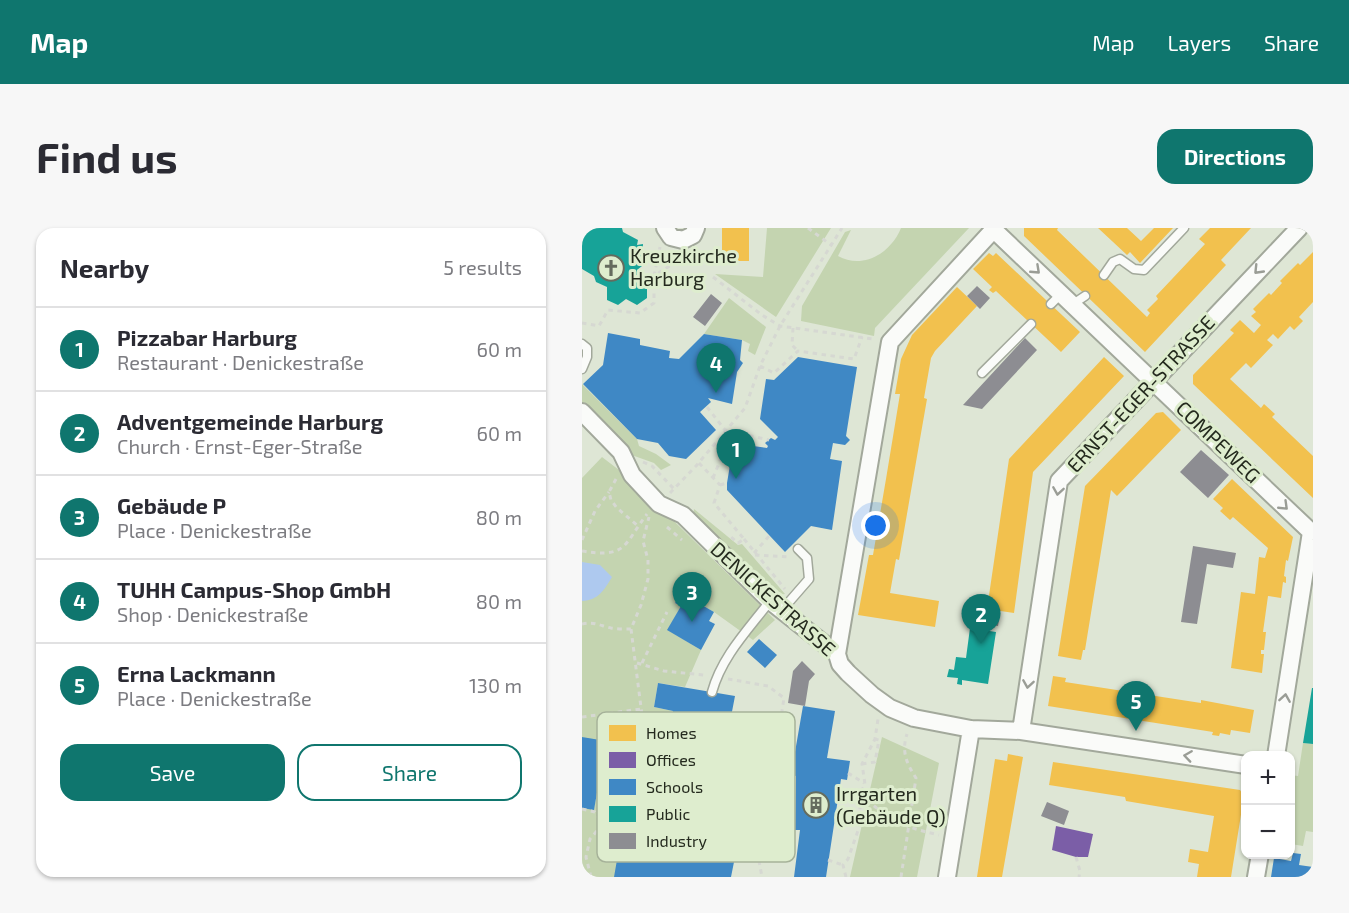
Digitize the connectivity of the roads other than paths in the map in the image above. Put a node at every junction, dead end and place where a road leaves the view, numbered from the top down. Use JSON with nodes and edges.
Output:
{"nodes":[{"id":1,"x":696,"y":228,"type":"edge"},
{"id":2,"x":1184,"y":228,"type":"edge"},
{"id":3,"x":1299,"y":228,"type":"edge"},
{"id":4,"x":994,"y":229,"type":"edge"},
{"id":5,"x":666,"y":230,"type":"edge"},
{"id":6,"x":1104,"y":275,"type":"dead end"},
{"id":7,"x":1031,"y":324,"type":"dead end"},
{"id":8,"x":582,"y":344,"type":"edge"},
{"id":9,"x":582,"y":369,"type":"edge"},
{"id":10,"x":982,"y":373,"type":"dead end"},
{"id":11,"x":1154,"y":380,"type":"junction"},
{"id":12,"x":582,"y":412,"type":"edge"},
{"id":13,"x":1312,"y":531,"type":"edge"},
{"id":14,"x":798,"y":549,"type":"dead end"},
{"id":15,"x":776,"y":606,"type":"junction"},
{"id":16,"x":837,"y":654,"type":"junction"},
{"id":17,"x":712,"y":692,"type":"dead end"},
{"id":18,"x":971,"y":729,"type":"junction"},
{"id":19,"x":1020,"y":731,"type":"junction"},
{"id":20,"x":1277,"y":751,"type":"edge"},
{"id":21,"x":1241,"y":764,"type":"edge"},
{"id":22,"x":1259,"y":859,"type":"edge"},
{"id":23,"x":947,"y":877,"type":"edge"},
{"id":24,"x":1256,"y":877,"type":"edge"}],
"edges":[{"from":1,"to":5,"type":"street"},
{"from":2,"to":6,"type":"lane"},
{"from":3,"to":11,"type":"street","name":"ERNST-EGER-STRASSE","one_way":true},
{"from":4,"to":11,"type":"street","name":"COMPEWEG","one_way":true},
{"from":4,"to":16,"type":"street"},
{"from":7,"to":10,"type":"lane"},
{"from":8,"to":9,"type":"lane"},
{"from":11,"to":13,"type":"street","name":"COMPEWEG","one_way":true},
{"from":11,"to":19,"type":"street","name":"ERNST-EGER-STRASSE","one_way":true},
{"from":12,"to":15,"type":"street","name":"DENICKESTRASSE"},
{"from":20,"to":13,"type":"street","one_way":true},
{"from":14,"to":15,"type":"lane"},
{"from":15,"to":16,"type":"street","name":"DENICKESTRASSE"},
{"from":15,"to":17,"type":"lane"},
{"from":16,"to":18,"type":"street","name":"DENICKESTRASSE"},
{"from":18,"to":19,"type":"street","name":"DENICKESTRASSE"},
{"from":18,"to":23,"type":"street"},
{"from":21,"to":19,"type":"street","name":"DENICKESTRASSE","one_way":true},
{"from":22,"to":24,"type":"street"}]}
